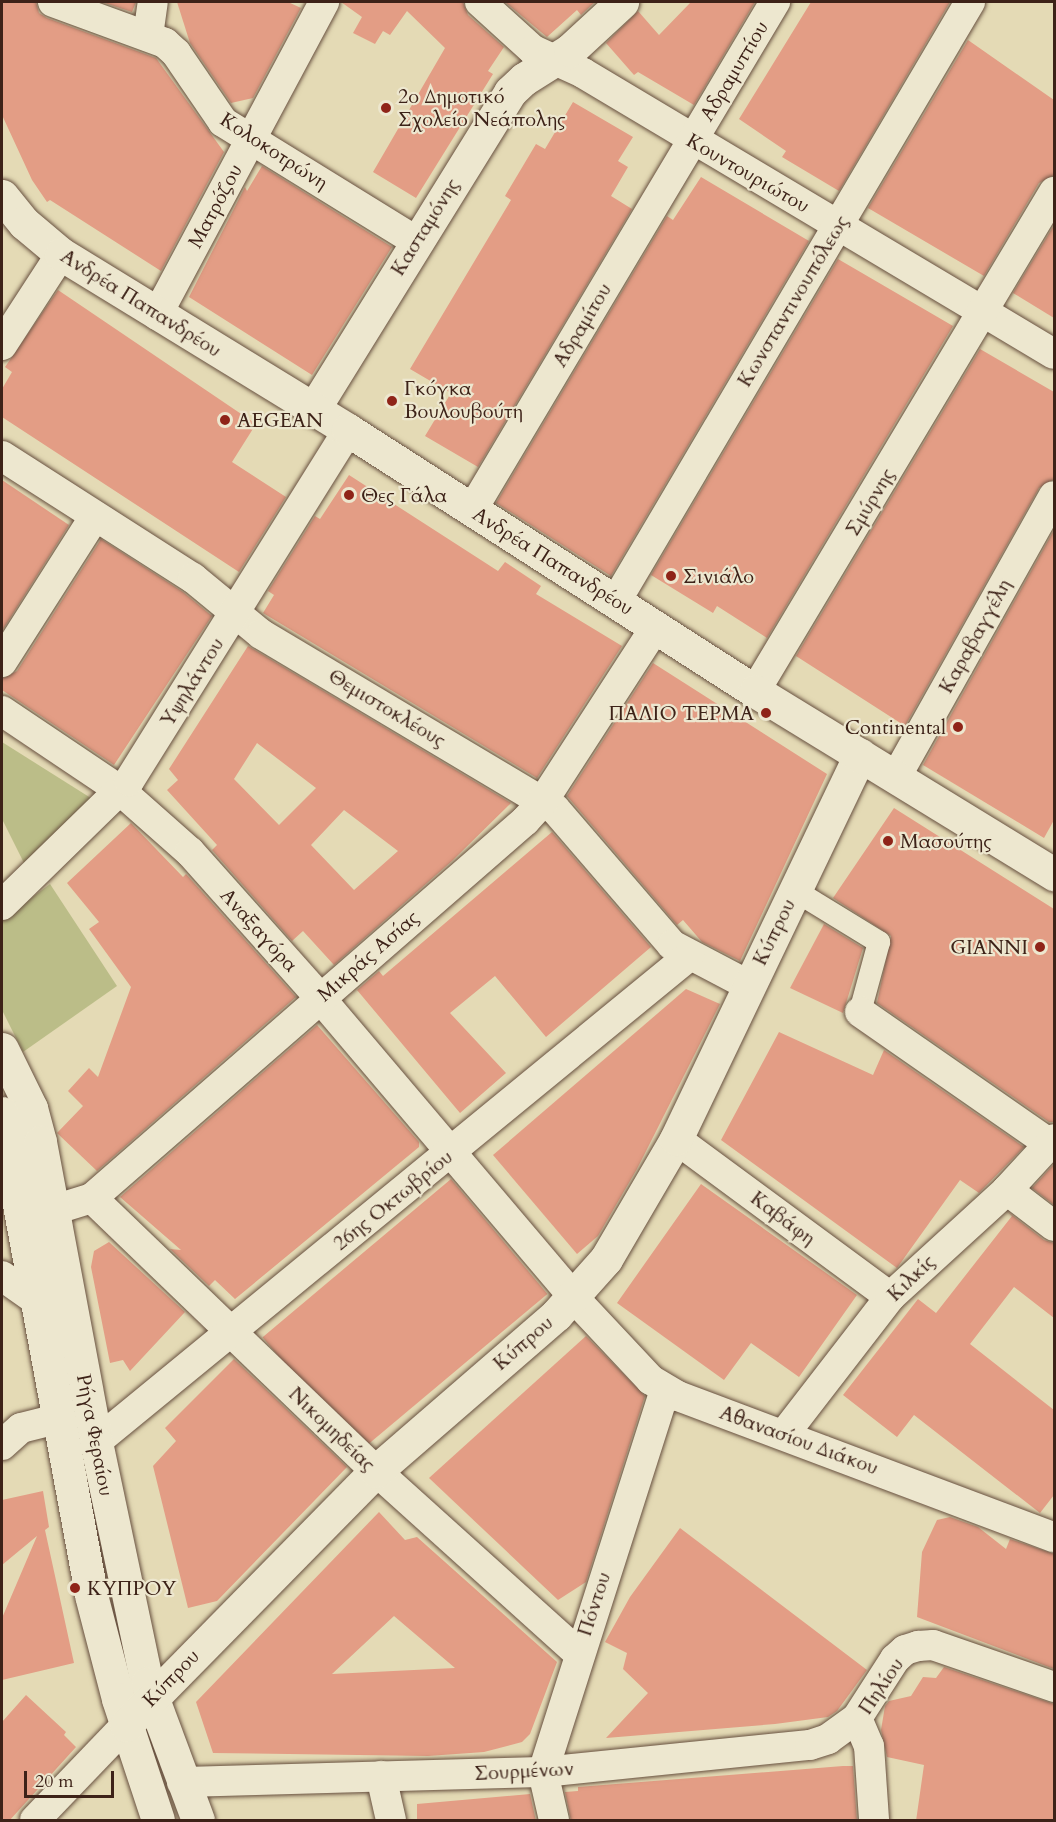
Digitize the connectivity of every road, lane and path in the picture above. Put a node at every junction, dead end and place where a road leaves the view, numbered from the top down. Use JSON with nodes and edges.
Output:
{"nodes":[{"id":1,"x":53,"y":2,"type":"edge"},
{"id":2,"x":153,"y":2,"type":"edge"},
{"id":3,"x":324,"y":2,"type":"edge"},
{"id":4,"x":480,"y":2,"type":"edge"},
{"id":5,"x":622,"y":2,"type":"edge"},
{"id":6,"x":776,"y":2,"type":"edge"},
{"id":7,"x":970,"y":2,"type":"edge"},
{"id":8,"x":148,"y":36,"type":"junction"},
{"id":9,"x":554,"y":61,"type":"junction"},
{"id":10,"x":250,"y":139,"type":"junction"},
{"id":11,"x":692,"y":140,"type":"junction"},
{"id":12,"x":1054,"y":192,"type":"edge"},
{"id":13,"x":2,"y":196,"type":"edge"},
{"id":14,"x":838,"y":226,"type":"junction"},
{"id":15,"x":416,"y":241,"type":"junction"},
{"id":16,"x":61,"y":254,"type":"junction"},
{"id":17,"x":984,"y":312,"type":"junction"},
{"id":18,"x":158,"y":315,"type":"junction"},
{"id":19,"x":2,"y":345,"type":"edge"},
{"id":20,"x":1054,"y":354,"type":"edge"},
{"id":21,"x":313,"y":410,"type":"junction"},
{"id":22,"x":348,"y":430,"type":"junction"},
{"id":23,"x":2,"y":456,"type":"edge"},
{"id":24,"x":1054,"y":496,"type":"edge"},
{"id":25,"x":472,"y":510,"type":"junction"},
{"id":26,"x":95,"y":516,"type":"junction"},
{"id":27,"x":616,"y":601,"type":"junction"},
{"id":28,"x":235,"y":615,"type":"junction"},
{"id":29,"x":656,"y":626,"type":"junction"},
{"id":30,"x":2,"y":662,"type":"edge"},
{"id":31,"x":755,"y":691,"type":"junction"},
{"id":32,"x":2,"y":711,"type":"edge"},
{"id":33,"x":860,"y":755,"type":"junction"},
{"id":34,"x":896,"y":777,"type":"junction"},
{"id":35,"x":121,"y":791,"type":"junction"},
{"id":36,"x":543,"y":801,"type":"junction"},
{"id":37,"x":1053,"y":869,"type":"edge"},
{"id":38,"x":794,"y":890,"type":"junction"},
{"id":39,"x":2,"y":905,"type":"edge"},
{"id":40,"x":689,"y":956,"type":"junction"},
{"id":41,"x":748,"y":985,"type":"junction"},
{"id":42,"x":320,"y":998,"type":"junction"},
{"id":43,"x":860,"y":1012,"type":"joint"},
{"id":44,"x":2,"y":1049,"type":"edge"},
{"id":45,"x":2,"y":1113,"type":"edge"},
{"id":46,"x":676,"y":1139,"type":"junction"},
{"id":47,"x":1052,"y":1142,"type":"edge"},
{"id":48,"x":451,"y":1153,"type":"junction"},
{"id":49,"x":1006,"y":1190,"type":"junction"},
{"id":50,"x":92,"y":1198,"type":"junction"},
{"id":51,"x":53,"y":1212,"type":"junction"},
{"id":52,"x":20,"y":1220,"type":"junction"},
{"id":53,"x":1054,"y":1226,"type":"edge"},
{"id":54,"x":2,"y":1276,"type":"edge"},
{"id":55,"x":890,"y":1297,"type":"junction"},
{"id":56,"x":34,"y":1298,"type":"junction"},
{"id":57,"x":574,"y":1298,"type":"junction"},
{"id":58,"x":231,"y":1332,"type":"junction"},
{"id":59,"x":665,"y":1390,"type":"junction"},
{"id":60,"x":56,"y":1419,"type":"junction"},
{"id":61,"x":785,"y":1433,"type":"junction"},
{"id":62,"x":96,"y":1442,"type":"junction"},
{"id":63,"x":2,"y":1445,"type":"edge"},
{"id":64,"x":376,"y":1471,"type":"junction"},
{"id":65,"x":1053,"y":1533,"type":"edge"},
{"id":66,"x":578,"y":1653,"type":"junction"},
{"id":67,"x":1054,"y":1687,"type":"edge"},
{"id":68,"x":151,"y":1698,"type":"junction"},
{"id":69,"x":857,"y":1718,"type":"junction"},
{"id":70,"x":126,"y":1725,"type":"junction"},
{"id":71,"x":543,"y":1772,"type":"junction"},
{"id":72,"x":381,"y":1776,"type":"junction"},
{"id":73,"x":182,"y":1782,"type":"junction"},
{"id":74,"x":35,"y":1821,"type":"edge"},
{"id":75,"x":158,"y":1821,"type":"edge"},
{"id":76,"x":198,"y":1821,"type":"edge"},
{"id":77,"x":391,"y":1821,"type":"edge"},
{"id":78,"x":554,"y":1821,"type":"edge"},
{"id":79,"x":874,"y":1821,"type":"edge"}],
"edges":[{"from":1,"to":8,"type":"street","name":"Κολοκοτρώνη"},
{"from":2,"to":8,"type":"street"},
{"from":3,"to":10,"type":"street","name":"Ματρόζου"},
{"from":4,"to":9,"type":"street","name":"Κουντουριώτου"},
{"from":5,"to":9,"type":"street","name":"Κασταμόνης"},
{"from":6,"to":11,"type":"street","name":"Αδραμυττίου"},
{"from":7,"to":14,"type":"street","name":"Κωνσταντινουπόλεως"},
{"from":8,"to":10,"type":"street","name":"Κολοκοτρώνη"},
{"from":9,"to":11,"type":"street","name":"Κουντουριώτου"},
{"from":9,"to":15,"type":"street","name":"Κασταμόνης"},
{"from":10,"to":15,"type":"street","name":"Κολοκοτρώνη"},
{"from":10,"to":18,"type":"street","name":"Ματρόζου"},
{"from":11,"to":14,"type":"street","name":"Κουντουριώτου"},
{"from":11,"to":25,"type":"street","name":"Αδραμίτου"},
{"from":12,"to":17,"type":"street","name":"Σμύρνης"},
{"from":13,"to":16,"type":"street","name":"Ανδρέα Παπανδρέου"},
{"from":14,"to":17,"type":"street","name":"Κουντουριώτου"},
{"from":14,"to":27,"type":"street","name":"Κωνσταντινουπόλεως"},
{"from":15,"to":21,"type":"street","name":"Κασταμόνης"},
{"from":16,"to":18,"type":"street","name":"Ανδρέα Παπανδρέου"},
{"from":16,"to":19,"type":"street"},
{"from":17,"to":20,"type":"street","name":"Κουντουριώτου"},
{"from":17,"to":31,"type":"street","name":"Σμύρνης"},
{"from":18,"to":21,"type":"street","name":"Ανδρέα Παπανδρέου"},
{"from":21,"to":22,"type":"street","name":"Ανδρέα Παπανδρέου"},
{"from":22,"to":25,"type":"street","name":"Ανδρέα Παπανδρέου"},
{"from":22,"to":28,"type":"street","name":"Υψηλάντου"},
{"from":23,"to":26,"type":"street","name":"Θεμιστοκλέους"},
{"from":24,"to":34,"type":"street","name":"Καραβαγγέλη"},
{"from":25,"to":27,"type":"street","name":"Ανδρέα Παπανδρέου"},
{"from":26,"to":28,"type":"street","name":"Θεμιστοκλέους"},
{"from":26,"to":30,"type":"street"},
{"from":27,"to":29,"type":"street","name":"Ανδρέα Παπανδρέου"},
{"from":28,"to":35,"type":"street","name":"Υψηλάντου"},
{"from":28,"to":36,"type":"street","name":"Θεμιστοκλέους"},
{"from":29,"to":31,"type":"street","name":"Ανδρέα Παπανδρέου"},
{"from":29,"to":36,"type":"street","name":"Μικράς Ασίας"},
{"from":31,"to":33,"type":"street","name":"Ανδρέα Παπανδρέου"},
{"from":32,"to":35,"type":"street","name":"Αναξαγόρα"},
{"from":33,"to":34,"type":"street","name":"Ανδρέα Παπανδρέου"},
{"from":33,"to":38,"type":"street","name":"Κύπρου"},
{"from":34,"to":37,"type":"street","name":"Ανδρέα Παπανδρέου"},
{"from":35,"to":39,"type":"street","name":"Υψηλάντου"},
{"from":35,"to":42,"type":"street","name":"Αναξαγόρα"},
{"from":36,"to":40,"type":"street","name":"Θεμιστοκλέους"},
{"from":36,"to":42,"type":"street","name":"Μικράς Ασίας"},
{"from":38,"to":41,"type":"street","name":"Κύπρου"},
{"from":38,"to":43,"type":"street"},
{"from":40,"to":41,"type":"street","name":"Θεμιστοκλέους"},
{"from":40,"to":48,"type":"street","name":"26ης Οκτωβρίου"},
{"from":41,"to":46,"type":"street","name":"Κύπρου"},
{"from":42,"to":48,"type":"street","name":"Αναξαγόρα"},
{"from":42,"to":50,"type":"street","name":"Μικράς Ασίας"},
{"from":43,"to":47,"type":"street"},
{"from":44,"to":51,"type":"street","name":"Ρήγα Φεραίου"},
{"from":45,"to":52,"type":"street","name":"Ρήγα Φεραίου"},
{"from":46,"to":55,"type":"street","name":"Καβάφη"},
{"from":46,"to":57,"type":"street","name":"Κύπρου"},
{"from":47,"to":49,"type":"street","name":"Κιλκίς"},
{"from":48,"to":57,"type":"street","name":"Αναξαγόρα"},
{"from":48,"to":58,"type":"street","name":"26ης Οκτωβρίου"},
{"from":49,"to":53,"type":"street"},
{"from":49,"to":55,"type":"street","name":"Κιλκίς"},
{"from":50,"to":51,"type":"street","name":"Μικράς Ασίας"},
{"from":50,"to":58,"type":"street","name":"Νικομηδείας"},
{"from":51,"to":52,"type":"street","name":"Μικράς Ασίας"},
{"from":51,"to":62,"type":"street","name":"Ρήγα Φεραίου"},
{"from":52,"to":56,"type":"street","name":"Ρήγα Φεραίου"},
{"from":54,"to":56,"type":"street"},
{"from":55,"to":61,"type":"street","name":"Κιλκίς"},
{"from":56,"to":60,"type":"street","name":"Ρήγα Φεραίου"},
{"from":57,"to":59,"type":"street","name":"Αθανασίου Διάκου"},
{"from":57,"to":64,"type":"street","name":"Κύπρου"},
{"from":58,"to":62,"type":"street","name":"26ης Οκτωβρίου"},
{"from":58,"to":64,"type":"street","name":"Νικομηδείας"},
{"from":59,"to":61,"type":"street","name":"Αθανασίου Διάκου"},
{"from":59,"to":66,"type":"street","name":"Πόντου"},
{"from":60,"to":63,"type":"street"},
{"from":60,"to":70,"type":"street","name":"Ρήγα Φεραίου"},
{"from":61,"to":65,"type":"street","name":"Αθανασίου Διάκου"},
{"from":62,"to":68,"type":"street","name":"Ρήγα Φεραίου"},
{"from":64,"to":66,"type":"street","name":"Νικομηδείας"},
{"from":64,"to":68,"type":"street","name":"Κύπρου"},
{"from":66,"to":71,"type":"street","name":"Πόντου"},
{"from":67,"to":69,"type":"street","name":"Πηλίου"},
{"from":68,"to":70,"type":"street","name":"Κύπρου"},
{"from":68,"to":73,"type":"street","name":"Ρήγα Φεραίου"},
{"from":69,"to":71,"type":"street","name":"Σουρμένων"},
{"from":69,"to":79,"type":"street","name":"Πηλίου"},
{"from":70,"to":74,"type":"street","name":"Κύπρου"},
{"from":70,"to":75,"type":"street","name":"Ρήγα Φεραίου"},
{"from":71,"to":72,"type":"street","name":"Σουρμένων"},
{"from":71,"to":78,"type":"street","name":"Πόντου"},
{"from":72,"to":73,"type":"street","name":"Σουρμένων"},
{"from":72,"to":77,"type":"street"},
{"from":73,"to":76,"type":"street","name":"Ρήγα Φεραίου"}]}
